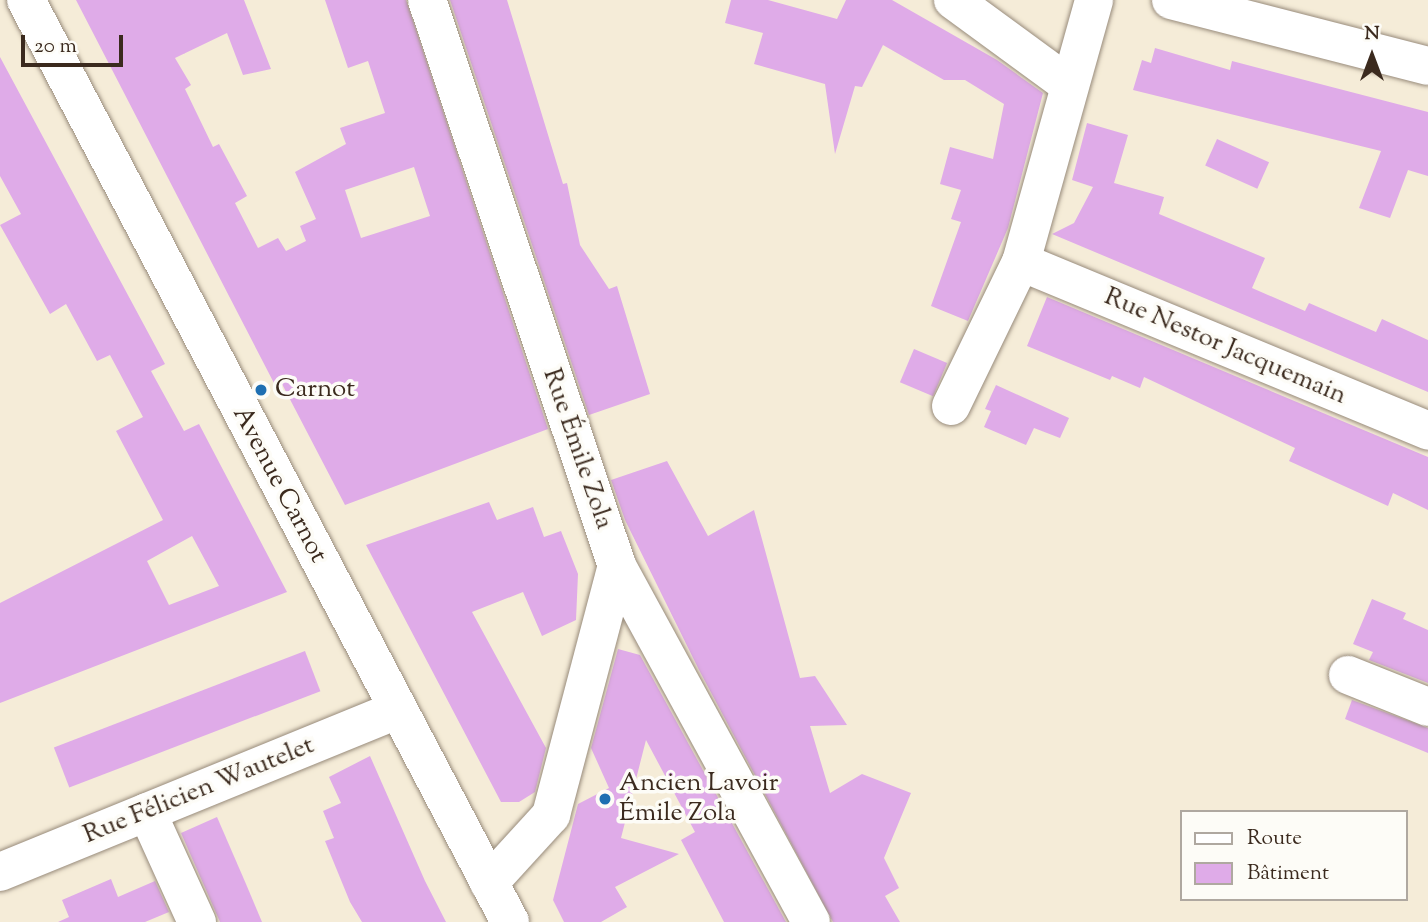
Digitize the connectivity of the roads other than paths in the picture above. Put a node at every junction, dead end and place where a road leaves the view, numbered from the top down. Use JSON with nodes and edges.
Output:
{"nodes":[{"id":1,"x":16,"y":0,"type":"edge"},
{"id":2,"x":26,"y":0,"type":"edge"},
{"id":3,"x":428,"y":0,"type":"edge"},
{"id":4,"x":953,"y":0,"type":"edge"},
{"id":5,"x":1094,"y":0,"type":"edge"},
{"id":6,"x":1171,"y":0,"type":"edge"},
{"id":7,"x":47,"y":49,"type":"junction"},
{"id":8,"x":1428,"y":66,"type":"edge"},
{"id":9,"x":1069,"y":85,"type":"junction"},
{"id":10,"x":1021,"y":262,"type":"junction"},
{"id":11,"x":951,"y":406,"type":"dead end"},
{"id":12,"x":1428,"y":432,"type":"edge"},
{"id":13,"x":617,"y":566,"type":"junction"},
{"id":14,"x":1348,"y":675,"type":"dead end"},
{"id":15,"x":1428,"y":707,"type":"edge"},
{"id":16,"x":397,"y":710,"type":"junction"},
{"id":17,"x":147,"y":812,"type":"junction"},
{"id":18,"x":0,"y":872,"type":"edge"},
{"id":19,"x":489,"y":883,"type":"junction"},
{"id":20,"x":197,"y":922,"type":"edge"},
{"id":21,"x":510,"y":922,"type":"edge"},
{"id":22,"x":811,"y":922,"type":"edge"}],
"edges":[{"from":1,"to":7,"type":"street","name":"Avenue Carnot"},
{"from":2,"to":7,"type":"street","name":"Avenue Carnot"},
{"from":3,"to":13,"type":"street","name":"Rue Émile Zola"},
{"from":4,"to":9,"type":"street"},
{"from":5,"to":9,"type":"street"},
{"from":6,"to":8,"type":"street"},
{"from":7,"to":16,"type":"street","name":"Avenue Carnot"},
{"from":9,"to":10,"type":"street"},
{"from":10,"to":11,"type":"street"},
{"from":10,"to":12,"type":"street","name":"Rue Nestor Jacquemain"},
{"from":13,"to":19,"type":"street"},
{"from":13,"to":22,"type":"street","name":"Rue Émile Zola"},
{"from":14,"to":15,"type":"street"},
{"from":16,"to":17,"type":"street","name":"Rue Félicien Wautelet"},
{"from":16,"to":19,"type":"street","name":"Avenue Carnot"},
{"from":17,"to":18,"type":"street","name":"Rue Félicien Wautelet"},
{"from":17,"to":20,"type":"street"},
{"from":19,"to":21,"type":"street","name":"Avenue Carnot"}]}
